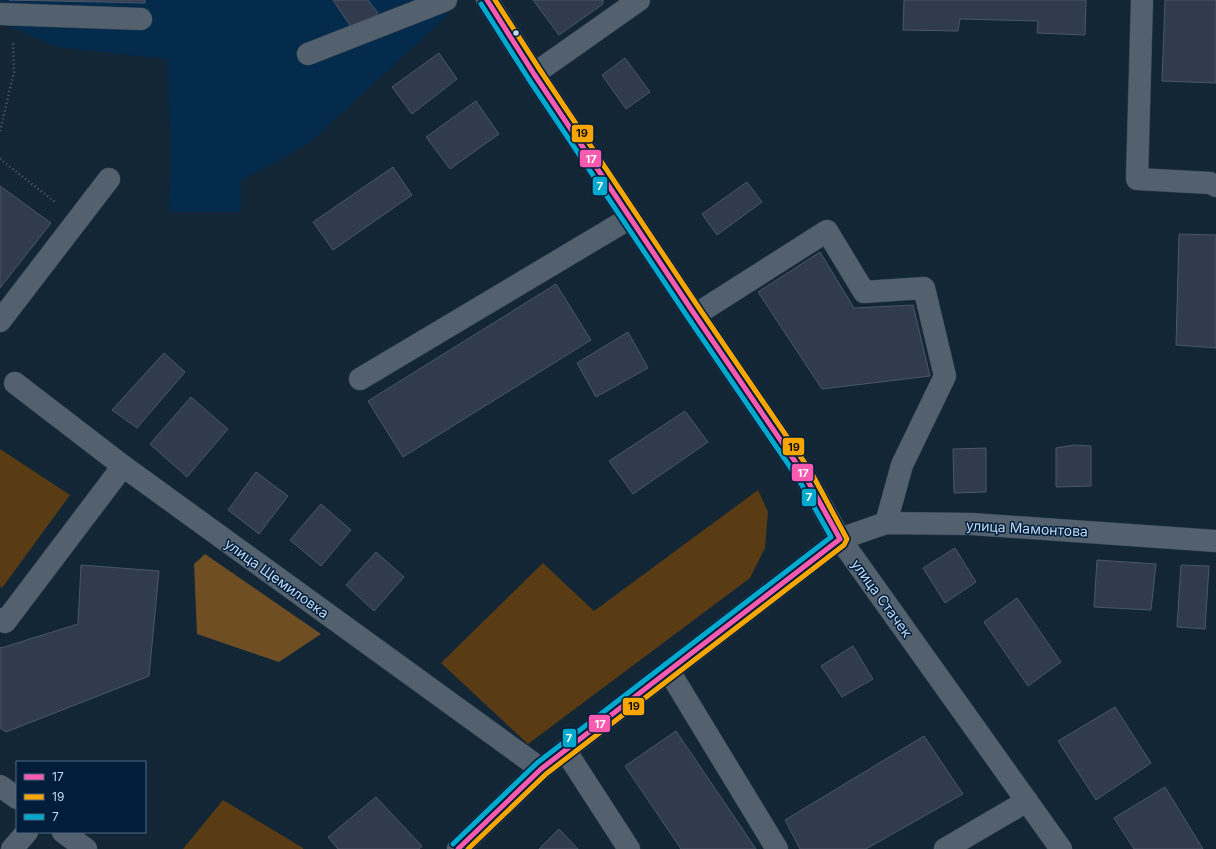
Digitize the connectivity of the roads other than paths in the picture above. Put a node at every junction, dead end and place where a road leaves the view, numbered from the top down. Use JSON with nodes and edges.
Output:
{"nodes":[{"id":1,"x":446,"y":0,"type":"edge"},
{"id":2,"x":487,"y":0,"type":"edge"},
{"id":3,"x":638,"y":0,"type":"edge"},
{"id":4,"x":1142,"y":0,"type":"edge"},
{"id":5,"x":141,"y":18,"type":"dead end"},
{"id":6,"x":1,"y":19,"type":"edge"},
{"id":7,"x":308,"y":54,"type":"dead end"},
{"id":8,"x":534,"y":74,"type":"junction"},
{"id":9,"x":109,"y":179,"type":"dead end"},
{"id":10,"x":1216,"y":186,"type":"edge"},
{"id":11,"x":630,"y":218,"type":"junction"},
{"id":12,"x":695,"y":315,"type":"junction"},
{"id":13,"x":0,"y":321,"type":"edge"},
{"id":14,"x":360,"y":379,"type":"dead end"},
{"id":15,"x":15,"y":383,"type":"dead end"},
{"id":16,"x":122,"y":466,"type":"junction"},
{"id":17,"x":886,"y":523,"type":"junction"},
{"id":18,"x":840,"y":539,"type":"junction"},
{"id":19,"x":1216,"y":541,"type":"edge"},
{"id":20,"x":0,"y":619,"type":"edge"},
{"id":21,"x":669,"y":671,"type":"junction"},
{"id":22,"x":566,"y":750,"type":"junction"},
{"id":23,"x":541,"y":769,"type":"junction"},
{"id":24,"x":0,"y":786,"type":"edge"},
{"id":25,"x":16,"y":797,"type":"edge"},
{"id":26,"x":1027,"y":801,"type":"junction"},
{"id":27,"x":26,"y":833,"type":"edge"},
{"id":28,"x":64,"y":833,"type":"edge"},
{"id":29,"x":12,"y":849,"type":"edge"},
{"id":30,"x":86,"y":849,"type":"edge"},
{"id":31,"x":458,"y":849,"type":"edge"},
{"id":32,"x":629,"y":849,"type":"edge"},
{"id":33,"x":777,"y":849,"type":"edge"},
{"id":34,"x":945,"y":849,"type":"edge"},
{"id":35,"x":1061,"y":849,"type":"edge"}],
"edges":[{"from":1,"to":7,"type":"street"},
{"from":2,"to":8,"type":"street","name":"улица Стачек"},
{"from":3,"to":8,"type":"street"},
{"from":4,"to":10,"type":"street"},
{"from":5,"to":6,"type":"street"},
{"from":8,"to":11,"type":"street","name":"улица Стачек"},
{"from":9,"to":13,"type":"street"},
{"from":11,"to":12,"type":"street","name":"улица Стачек"},
{"from":11,"to":14,"type":"street"},
{"from":12,"to":17,"type":"street"},
{"from":12,"to":18,"type":"street","name":"улица Стачек"},
{"from":15,"to":16,"type":"street","name":"улица Щемиловка"},
{"from":16,"to":20,"type":"street"},
{"from":16,"to":23,"type":"street","name":"улица Щемиловка"},
{"from":17,"to":18,"type":"street","name":"улица Мамонтова"},
{"from":17,"to":19,"type":"street","name":"улица Мамонтова"},
{"from":18,"to":21,"type":"street","name":"улица Мамонтова"},
{"from":18,"to":26,"type":"street","name":"улица Стачек"},
{"from":21,"to":22,"type":"street","name":"улица Мамонтова"},
{"from":21,"to":33,"type":"street"},
{"from":22,"to":23,"type":"street","name":"улица Мамонтова"},
{"from":22,"to":32,"type":"street"},
{"from":23,"to":31,"type":"street","name":"улица Мамонтова"},
{"from":24,"to":25,"type":"street"},
{"from":26,"to":34,"type":"street"},
{"from":26,"to":35,"type":"street","name":"улица Стачек"},
{"from":27,"to":29,"type":"street"},
{"from":28,"to":30,"type":"street"}]}
